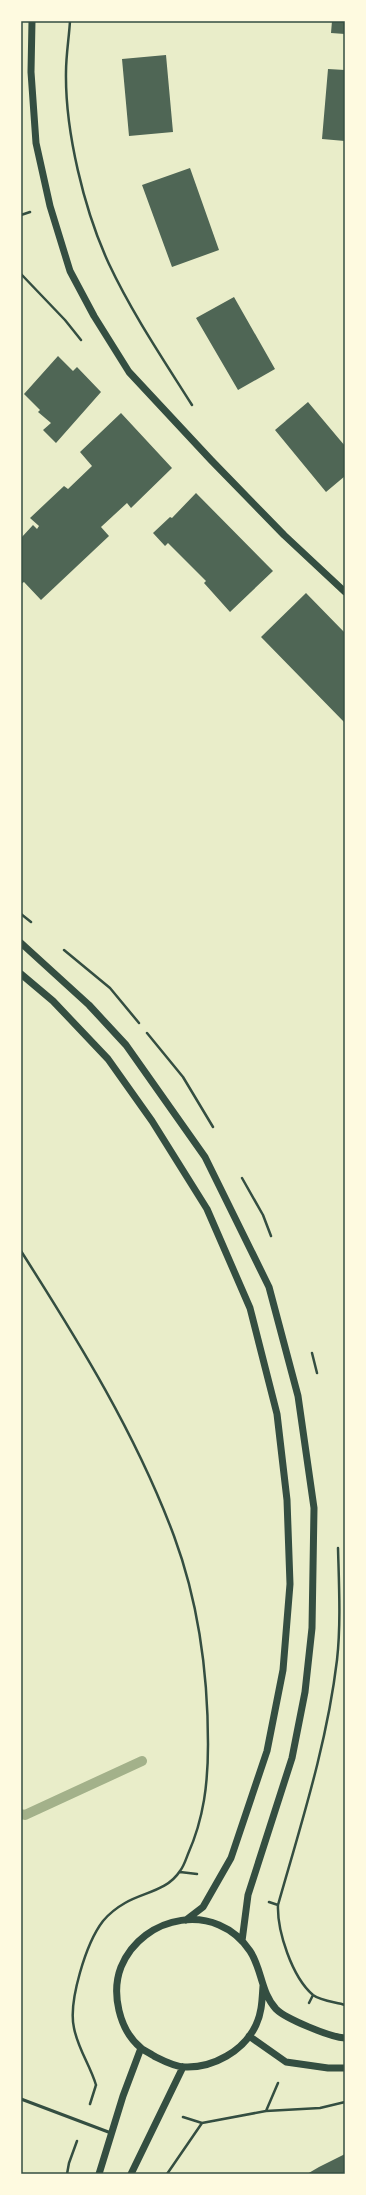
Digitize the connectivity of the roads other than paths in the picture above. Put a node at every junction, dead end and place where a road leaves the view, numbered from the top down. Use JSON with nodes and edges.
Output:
{"nodes":[{"id":1,"x":32,"y":21,"type":"edge"},
{"id":2,"x":345,"y":592,"type":"edge"},
{"id":3,"x":21,"y":943,"type":"edge"},
{"id":4,"x":21,"y":974,"type":"edge"},
{"id":5,"x":186,"y":1920,"type":"junction"},
{"id":6,"x":242,"y":1941,"type":"junction"},
{"id":7,"x":263,"y":1986,"type":"junction"},
{"id":8,"x":249,"y":2036,"type":"junction"},
{"id":9,"x":345,"y":2038,"type":"edge"},
{"id":10,"x":140,"y":2048,"type":"junction"},
{"id":11,"x":184,"y":2067,"type":"junction"},
{"id":12,"x":345,"y":2068,"type":"edge"},
{"id":13,"x":21,"y":2099,"type":"edge"},
{"id":14,"x":111,"y":2133,"type":"junction"},
{"id":15,"x":98,"y":2174,"type":"edge"},
{"id":16,"x":131,"y":2174,"type":"edge"}],
"edges":[{"from":1,"to":2,"type":"street"},
{"from":3,"to":6,"type":"street"},
{"from":4,"to":5,"type":"street"},
{"from":5,"to":6,"type":"street"},
{"from":5,"to":10,"type":"street"},
{"from":6,"to":7,"type":"street"},
{"from":7,"to":8,"type":"street"},
{"from":7,"to":9,"type":"street"},
{"from":8,"to":11,"type":"street"},
{"from":8,"to":12,"type":"street"},
{"from":10,"to":11,"type":"street"},
{"from":10,"to":14,"type":"street"},
{"from":11,"to":16,"type":"street"},
{"from":13,"to":14,"type":"lane"},
{"from":14,"to":15,"type":"street"}]}
